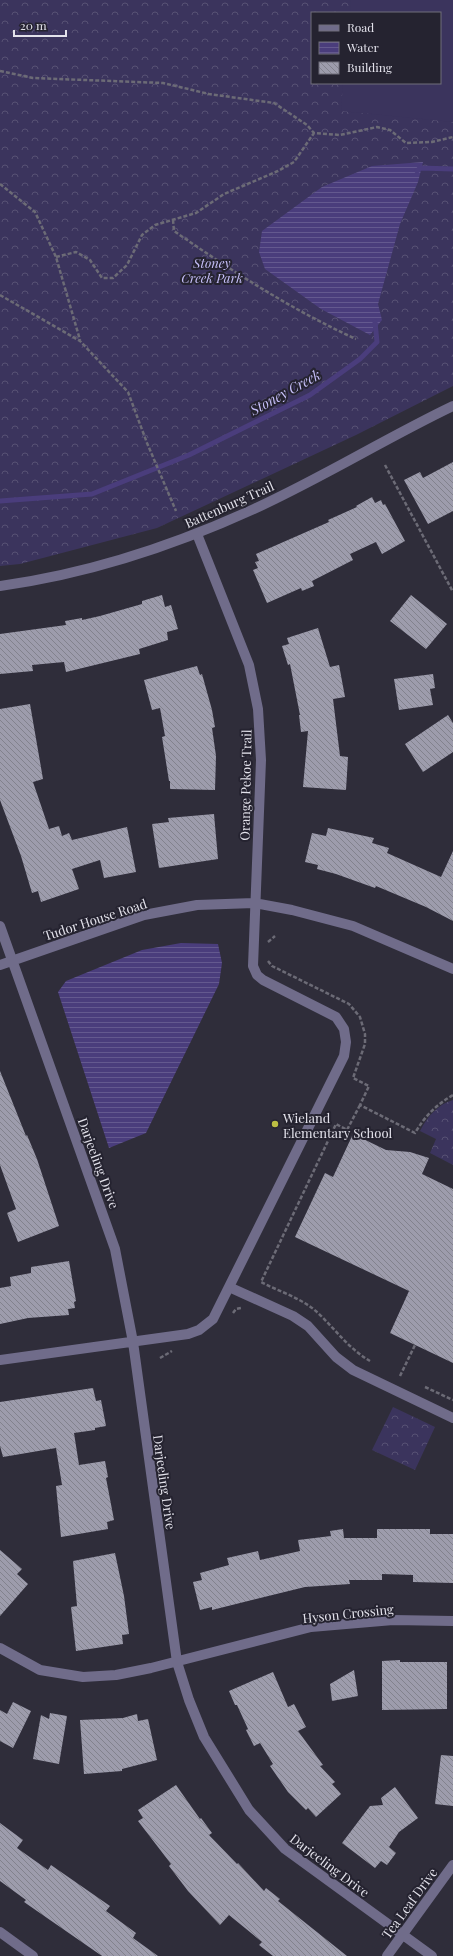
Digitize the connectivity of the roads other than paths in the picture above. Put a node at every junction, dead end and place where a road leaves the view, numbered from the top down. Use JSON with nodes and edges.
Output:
{"nodes":[{"id":1,"x":453,"y":406,"type":"edge"},
{"id":2,"x":196,"y":534,"type":"junction"},
{"id":3,"x":0,"y":586,"type":"edge"},
{"id":4,"x":254,"y":903,"type":"junction"},
{"id":5,"x":0,"y":926,"type":"edge"},
{"id":6,"x":12,"y":961,"type":"junction"},
{"id":7,"x":0,"y":965,"type":"edge"},
{"id":8,"x":453,"y":969,"type":"edge"},
{"id":9,"x":229,"y":1287,"type":"junction"},
{"id":10,"x":133,"y":1342,"type":"junction"},
{"id":11,"x":0,"y":1360,"type":"edge"},
{"id":12,"x":453,"y":1418,"type":"edge"},
{"id":13,"x":453,"y":1621,"type":"edge"},
{"id":14,"x":0,"y":1648,"type":"edge"},
{"id":15,"x":177,"y":1662,"type":"junction"},
{"id":16,"x":453,"y":1866,"type":"edge"},
{"id":17,"x":0,"y":1932,"type":"edge"},
{"id":18,"x":402,"y":1935,"type":"junction"},
{"id":19,"x":33,"y":1956,"type":"edge"},
{"id":20,"x":387,"y":1956,"type":"edge"},
{"id":21,"x":432,"y":1956,"type":"edge"}],
"edges":[{"from":1,"to":2,"type":"street","name":"Battenburg Trail"},
{"from":2,"to":3,"type":"street","name":"Battenburg Trail"},
{"from":2,"to":4,"type":"street","name":"Orange Pekoe Trail"},
{"from":4,"to":6,"type":"street","name":"Tudor House Road"},
{"from":4,"to":8,"type":"street","name":"Tudor House Road"},
{"from":4,"to":9,"type":"street","name":"Orange Pekoe Trail"},
{"from":5,"to":6,"type":"street","name":"Darjeeling Drive"},
{"from":6,"to":7,"type":"street","name":"Tudor House Road"},
{"from":6,"to":10,"type":"street","name":"Darjeeling Drive"},
{"from":9,"to":10,"type":"street"},
{"from":9,"to":12,"type":"street"},
{"from":10,"to":11,"type":"street"},
{"from":10,"to":15,"type":"street","name":"Darjeeling Drive"},
{"from":13,"to":15,"type":"street","name":"Hyson Crossing"},
{"from":14,"to":15,"type":"street","name":"Hyson Crossing"},
{"from":15,"to":18,"type":"street","name":"Darjeeling Drive"},
{"from":16,"to":18,"type":"street","name":"Tea Leaf Drive"},
{"from":17,"to":19,"type":"street"},
{"from":18,"to":20,"type":"street","name":"Tea Leaf Drive"},
{"from":18,"to":21,"type":"street","name":"Darjeeling Drive"}]}
